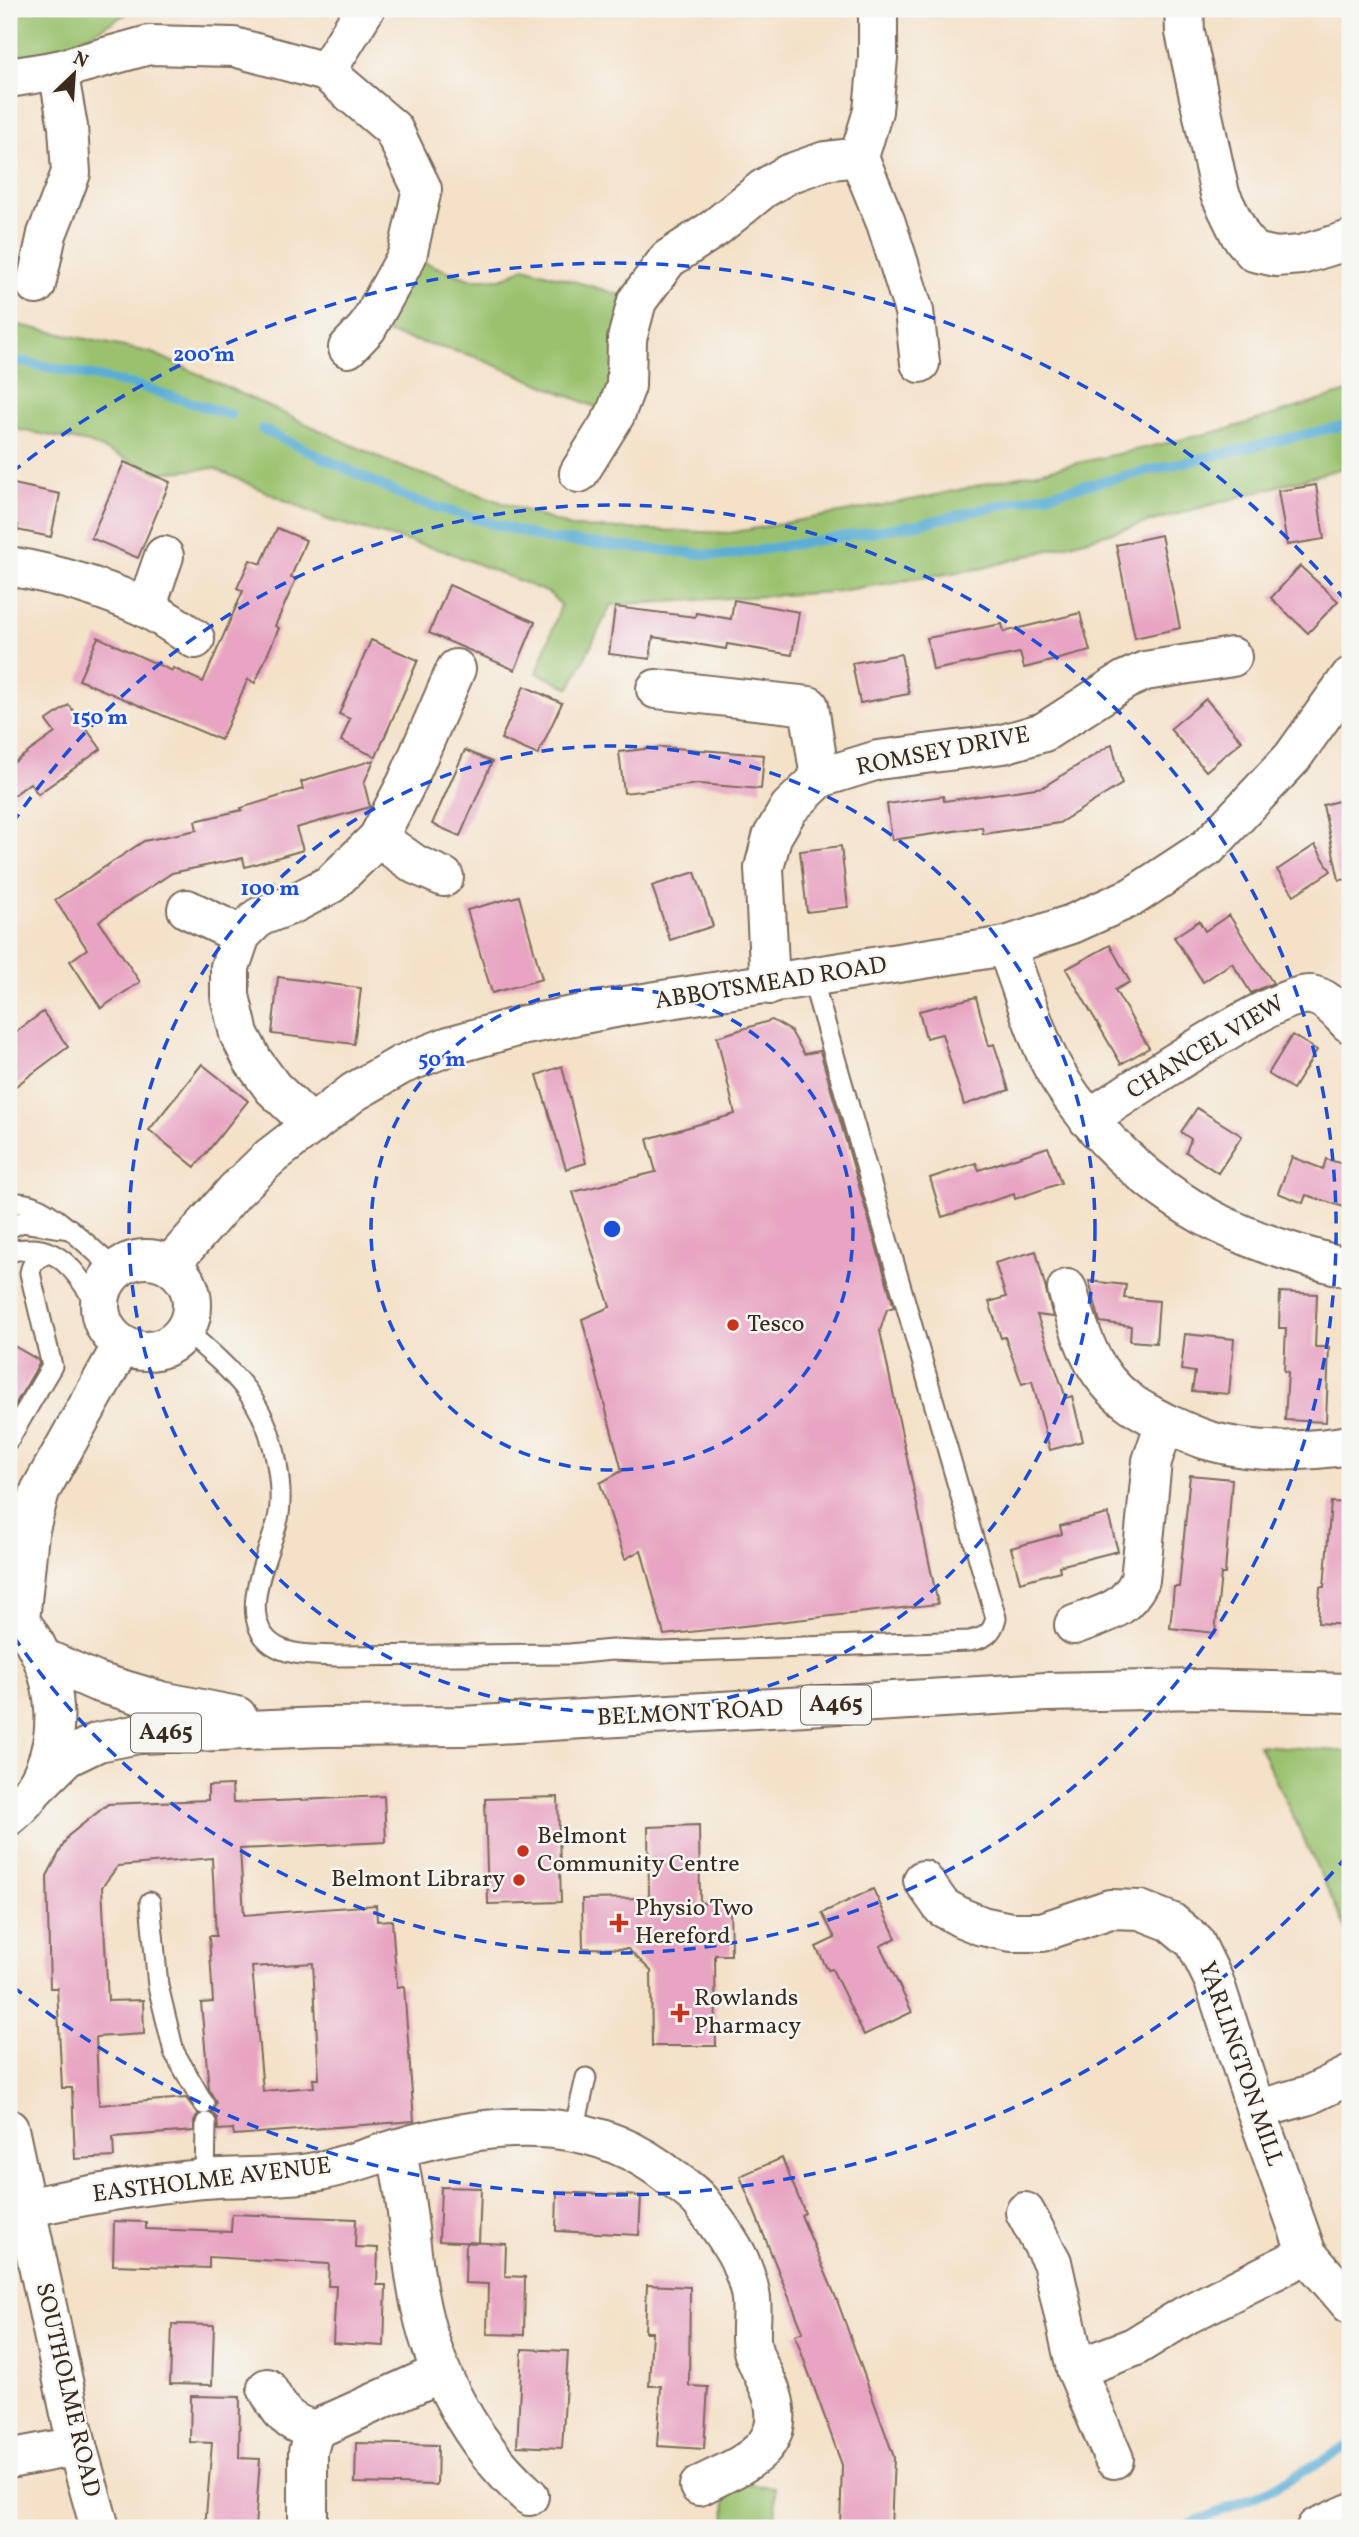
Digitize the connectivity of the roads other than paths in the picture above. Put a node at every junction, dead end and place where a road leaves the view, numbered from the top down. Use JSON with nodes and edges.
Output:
{"nodes":[{"id":1,"x":365,"y":9,"type":"edge"},
{"id":2,"x":878,"y":9,"type":"edge"},
{"id":3,"x":1185,"y":9,"type":"edge"},
{"id":4,"x":58,"y":70,"type":"junction"},
{"id":5,"x":326,"y":72,"type":"junction"},
{"id":6,"x":9,"y":78,"type":"edge"},
{"id":7,"x":859,"y":157,"type":"junction"},
{"id":8,"x":1350,"y":240,"type":"edge"},
{"id":9,"x":36,"y":285,"type":"dead end"},
{"id":10,"x":348,"y":348,"type":"dead end"},
{"id":11,"x":920,"y":363,"type":"dead end"},
{"id":12,"x":579,"y":472,"type":"dead end"},
{"id":13,"x":164,"y":556,"type":"dead end"},
{"id":14,"x":9,"y":566,"type":"edge"},
{"id":15,"x":146,"y":608,"type":"junction"},
{"id":16,"x":195,"y":639,"type":"dead end"},
{"id":17,"x":1232,"y":657,"type":"dead end"},
{"id":18,"x":456,"y":669,"type":"dead end"},
{"id":19,"x":1350,"y":677,"type":"edge"},
{"id":20,"x":656,"y":689,"type":"dead end"},
{"id":21,"x":820,"y":778,"type":"junction"},
{"id":22,"x":378,"y":838,"type":"junction"},
{"id":23,"x":444,"y":877,"type":"dead end"},
{"id":24,"x":187,"y":909,"type":"dead end"},
{"id":25,"x":242,"y":935,"type":"junction"},
{"id":26,"x":1006,"y":946,"type":"junction"},
{"id":27,"x":811,"y":978,"type":"junction"},
{"id":28,"x":770,"y":985,"type":"junction"},
{"id":29,"x":1339,"y":1013,"type":"edge"},
{"id":30,"x":1087,"y":1119,"type":"junction"},
{"id":31,"x":312,"y":1125,"type":"junction"},
{"id":32,"x":9,"y":1204,"type":"edge"},
{"id":33,"x":9,"y":1228,"type":"edge"},
{"id":34,"x":70,"y":1229,"type":"junction"},
{"id":35,"x":9,"y":1253,"type":"edge"},
{"id":36,"x":48,"y":1253,"type":"junction"},
{"id":37,"x":170,"y":1265,"type":"junction"},
{"id":38,"x":1350,"y":1268,"type":"edge"},
{"id":39,"x":116,"y":1270,"type":"junction"},
{"id":40,"x":1067,"y":1289,"type":"dead end"},
{"id":41,"x":100,"y":1310,"type":"junction"},
{"id":42,"x":186,"y":1331,"type":"junction"},
{"id":43,"x":122,"y":1345,"type":"junction"},
{"id":44,"x":1165,"y":1423,"type":"junction"},
{"id":45,"x":9,"y":1439,"type":"edge"},
{"id":46,"x":1350,"y":1445,"type":"edge"},
{"id":47,"x":40,"y":1491,"type":"junction"},
{"id":48,"x":9,"y":1519,"type":"edge"},
{"id":49,"x":14,"y":1615,"type":"edge"},
{"id":50,"x":1074,"y":1625,"type":"dead end"},
{"id":51,"x":45,"y":1659,"type":"junction"},
{"id":52,"x":1350,"y":1693,"type":"edge"},
{"id":53,"x":323,"y":1727,"type":"junction"},
{"id":54,"x":19,"y":1805,"type":"edge"},
{"id":55,"x":922,"y":1880,"type":"dead end"},
{"id":56,"x":150,"y":1902,"type":"dead end"},
{"id":57,"x":1350,"y":2075,"type":"edge"},
{"id":58,"x":586,"y":2078,"type":"dead end"},
{"id":59,"x":1256,"y":2110,"type":"junction"},
{"id":60,"x":9,"y":2129,"type":"edge"},
{"id":61,"x":574,"y":2130,"type":"junction"},
{"id":62,"x":396,"y":2150,"type":"junction"},
{"id":63,"x":205,"y":2179,"type":"junction"},
{"id":64,"x":25,"y":2208,"type":"junction"},
{"id":65,"x":1025,"y":2212,"type":"dead end"},
{"id":66,"x":1307,"y":2254,"type":"junction"},
{"id":67,"x":1350,"y":2304,"type":"edge"},
{"id":68,"x":1076,"y":2369,"type":"junction"},
{"id":69,"x":440,"y":2372,"type":"junction"},
{"id":70,"x":267,"y":2388,"type":"dead end"},
{"id":71,"x":314,"y":2430,"type":"junction"},
{"id":72,"x":77,"y":2446,"type":"junction"},
{"id":73,"x":9,"y":2459,"type":"edge"},
{"id":74,"x":1114,"y":2459,"type":"dead end"},
{"id":75,"x":699,"y":2486,"type":"dead end"},
{"id":76,"x":529,"y":2496,"type":"dead end"},
{"id":77,"x":1350,"y":2513,"type":"edge"},
{"id":78,"x":100,"y":2528,"type":"edge"},
{"id":79,"x":308,"y":2528,"type":"edge"},
{"id":80,"x":1315,"y":2528,"type":"edge"}],
"edges":[{"from":1,"to":5,"type":"main road"},
{"from":2,"to":7,"type":"main road"},
{"from":3,"to":8,"type":"main road"},
{"from":4,"to":5,"type":"main road"},
{"from":4,"to":6,"type":"main road"},
{"from":4,"to":9,"type":"main road"},
{"from":5,"to":10,"type":"main road"},
{"from":7,"to":11,"type":"main road"},
{"from":7,"to":12,"type":"main road"},
{"from":13,"to":15,"type":"main road"},
{"from":14,"to":15,"type":"main road"},
{"from":15,"to":16,"type":"main road"},
{"from":17,"to":21,"type":"main road","name":"ROMSEY DRIVE"},
{"from":18,"to":22,"type":"main road"},
{"from":19,"to":26,"type":"main road","name":"ABBOTSMEAD ROAD"},
{"from":20,"to":21,"type":"main road"},
{"from":21,"to":28,"type":"main road","name":"ROMSEY DRIVE"},
{"from":22,"to":23,"type":"main road"},
{"from":22,"to":25,"type":"main road"},
{"from":24,"to":25,"type":"main road"},
{"from":25,"to":31,"type":"main road"},
{"from":26,"to":27,"type":"main road","name":"ABBOTSMEAD ROAD"},
{"from":26,"to":30,"type":"main road"},
{"from":27,"to":28,"type":"main road","name":"ABBOTSMEAD ROAD"},
{"from":27,"to":42,"type":"lane"},
{"from":28,"to":31,"type":"main road","name":"ABBOTSMEAD ROAD"},
{"from":29,"to":30,"type":"main road","name":"CHANCEL VIEW"},
{"from":30,"to":38,"type":"main road"},
{"from":31,"to":37,"type":"main road","name":"ABBOTSMEAD ROAD"},
{"from":32,"to":34,"type":"lane"},
{"from":33,"to":34,"type":"lane"},
{"from":34,"to":39,"type":"lane"},
{"from":35,"to":36,"type":"lane"},
{"from":36,"to":41,"type":"lane"},
{"from":36,"to":45,"type":"lane"},
{"from":37,"to":39,"type":"main road"},
{"from":37,"to":42,"type":"main road"},
{"from":39,"to":41,"type":"main road"},
{"from":40,"to":44,"type":"main road"},
{"from":41,"to":43,"type":"main road"},
{"from":42,"to":43,"type":"main road"},
{"from":43,"to":47,"type":"main road"},
{"from":44,"to":46,"type":"main road"},
{"from":44,"to":50,"type":"main road"},
{"from":47,"to":48,"type":"main road"},
{"from":47,"to":49,"type":"main road"},
{"from":49,"to":51,"type":"main road"},
{"from":51,"to":53,"type":"main road","name":"BELMONT ROAD","number":"A465"},
{"from":51,"to":54,"type":"main road"},
{"from":52,"to":53,"type":"main road","name":"BELMONT ROAD","number":"A465"},
{"from":53,"to":54,"type":"main road","name":"BELMONT ROAD","number":"A465"},
{"from":55,"to":59,"type":"main road","name":"YARLINGTON MILL"},
{"from":56,"to":63,"type":"lane"},
{"from":57,"to":59,"type":"main road"},
{"from":58,"to":61,"type":"lane"},
{"from":59,"to":66,"type":"main road","name":"YARLINGTON MILL"},
{"from":60,"to":64,"type":"main road","name":"SOUTHOLME ROAD"},
{"from":61,"to":62,"type":"main road","name":"EASTHOLME AVENUE"},
{"from":61,"to":75,"type":"main road","name":"EASTHOLME AVENUE"},
{"from":62,"to":63,"type":"main road","name":"EASTHOLME AVENUE"},
{"from":62,"to":69,"type":"main road"},
{"from":63,"to":64,"type":"main road","name":"EASTHOLME AVENUE"},
{"from":64,"to":72,"type":"main road","name":"SOUTHOLME ROAD"},
{"from":65,"to":68,"type":"main road"},
{"from":66,"to":67,"type":"main road","name":"YARLINGTON MILL"},
{"from":66,"to":68,"type":"main road"},
{"from":68,"to":74,"type":"main road"},
{"from":69,"to":71,"type":"main road"},
{"from":69,"to":76,"type":"main road"},
{"from":70,"to":71,"type":"main road"},
{"from":71,"to":79,"type":"main road"},
{"from":72,"to":73,"type":"main road"},
{"from":72,"to":78,"type":"main road","name":"SOUTHOLME ROAD"},
{"from":77,"to":80,"type":"main road"}]}
